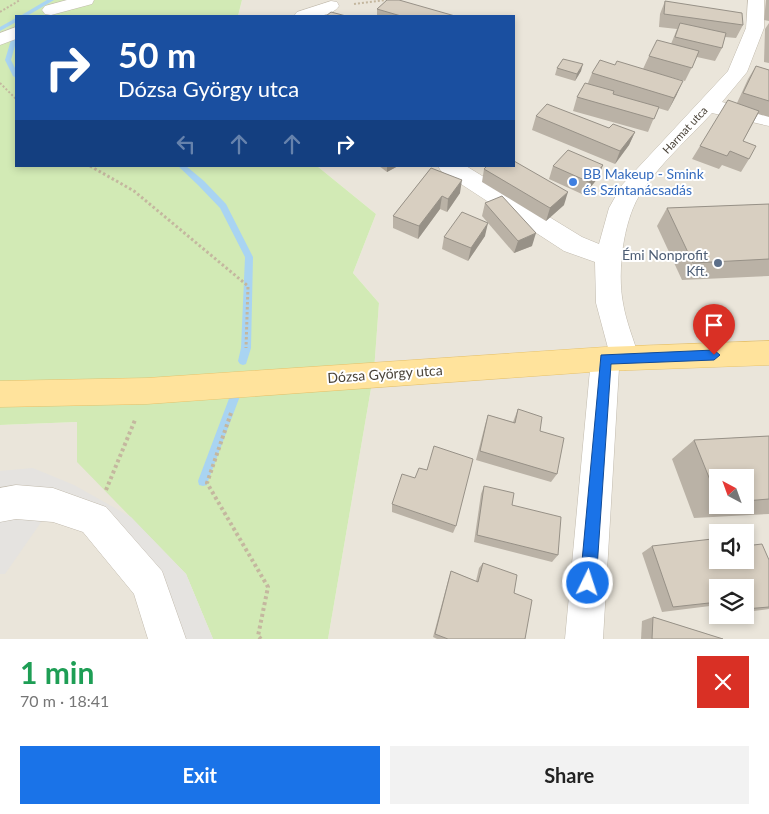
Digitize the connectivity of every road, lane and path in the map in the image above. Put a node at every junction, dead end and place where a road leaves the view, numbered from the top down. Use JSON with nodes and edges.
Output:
{"nodes":[{"id":1,"x":20,"y":0,"type":"edge"},
{"id":2,"x":67,"y":0,"type":"edge"},
{"id":3,"x":86,"y":0,"type":"edge"},
{"id":4,"x":386,"y":0,"type":"edge"},
{"id":5,"x":756,"y":0,"type":"edge"},
{"id":6,"x":330,"y":6,"type":"joint"},
{"id":7,"x":0,"y":12,"type":"edge"},
{"id":8,"x":47,"y":13,"type":"edge"},
{"id":9,"x":306,"y":15,"type":"edge"},
{"id":10,"x":15,"y":32,"type":"edge"},
{"id":11,"x":0,"y":40,"type":"edge"},
{"id":12,"x":0,"y":83,"type":"edge"},
{"id":13,"x":15,"y":98,"type":"edge"},
{"id":14,"x":708,"y":106,"type":"junction"},
{"id":15,"x":769,"y":120,"type":"edge"},
{"id":16,"x":92,"y":167,"type":"edge"},
{"id":17,"x":451,"y":167,"type":"edge"},
{"id":18,"x":608,"y":257,"type":"junction"},
{"id":19,"x":246,"y":348,"type":"dead end"},
{"id":20,"x":769,"y":353,"type":"edge"},
{"id":21,"x":615,"y":358,"type":"junction"},
{"id":22,"x":147,"y":391,"type":"junction"},
{"id":23,"x":0,"y":394,"type":"edge"},
{"id":24,"x":232,"y":408,"type":"dead end"},
{"id":25,"x":0,"y":504,"type":"edge"},
{"id":26,"x":94,"y":519,"type":"junction"},
{"id":27,"x":167,"y":639,"type":"edge"},
{"id":28,"x":261,"y":639,"type":"edge"},
{"id":29,"x":584,"y":639,"type":"edge"}],
"edges":[{"from":1,"to":7,"type":"path"},
{"from":2,"to":8,"type":"street"},
{"from":3,"to":8,"type":"street"},
{"from":4,"to":6,"type":"path"},
{"from":5,"to":14,"type":"street","name":"Harmat utca"},
{"from":6,"to":9,"type":"street"},
{"from":10,"to":11,"type":"street"},
{"from":12,"to":13,"type":"path"},
{"from":14,"to":15,"type":"street"},
{"from":14,"to":18,"type":"street","name":"Harmat utca"},
{"from":16,"to":19,"type":"path"},
{"from":17,"to":18,"type":"street"},
{"from":18,"to":21,"type":"street","name":"Harmat utca"},
{"from":20,"to":21,"type":"main road","name":"Dózsa György utca"},
{"from":21,"to":22,"type":"main road","name":"Dózsa György utca"},
{"from":21,"to":29,"type":"street","name":"Harmat utca"},
{"from":22,"to":23,"type":"main road","name":"Dózsa György utca"},
{"from":22,"to":26,"type":"path"},
{"from":24,"to":28,"type":"path"},
{"from":25,"to":26,"type":"street"},
{"from":26,"to":27,"type":"street"}]}
